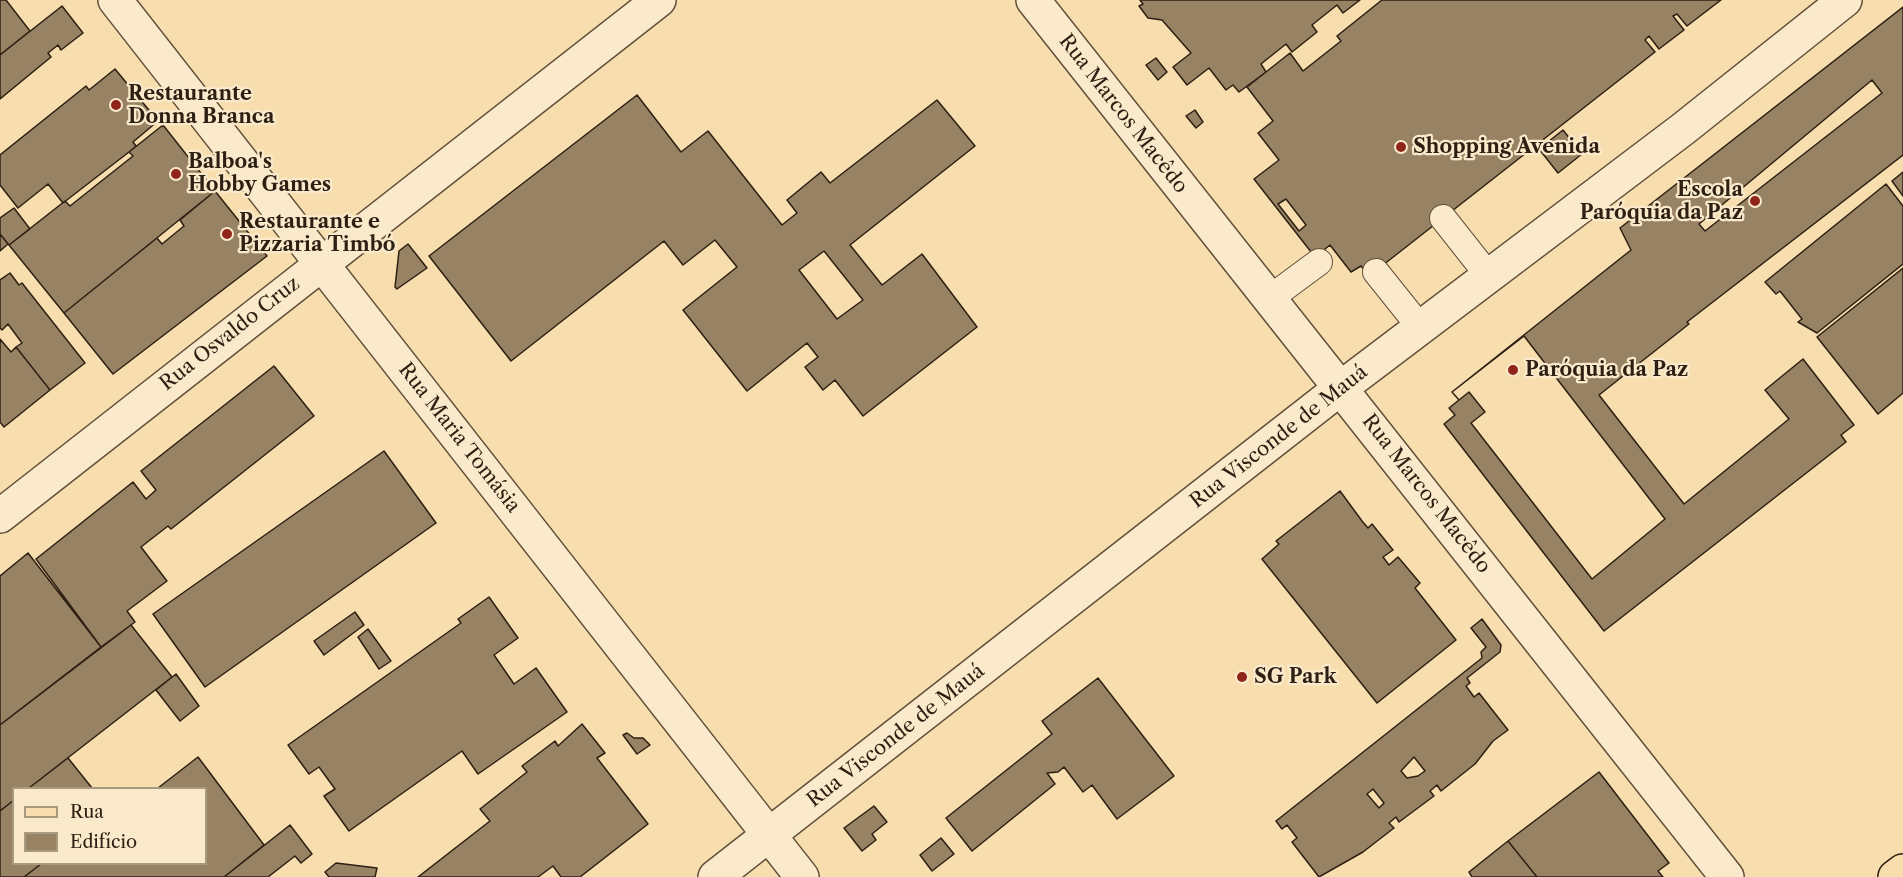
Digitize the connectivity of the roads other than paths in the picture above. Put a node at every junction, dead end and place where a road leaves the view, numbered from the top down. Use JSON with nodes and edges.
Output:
{"nodes":[{"id":1,"x":115,"y":0,"type":"edge"},
{"id":2,"x":659,"y":0,"type":"edge"},
{"id":3,"x":1033,"y":0,"type":"edge"},
{"id":4,"x":1845,"y":0,"type":"edge"},
{"id":5,"x":1443,"y":218,"type":"dead end"},
{"id":6,"x":321,"y":262,"type":"junction"},
{"id":7,"x":1319,"y":262,"type":"dead end"},
{"id":8,"x":1376,"y":272,"type":"dead end"},
{"id":9,"x":1488,"y":275,"type":"junction"},
{"id":10,"x":1269,"y":299,"type":"junction"},
{"id":11,"x":1420,"y":327,"type":"junction"},
{"id":12,"x":1342,"y":387,"type":"junction"},
{"id":13,"x":0,"y":516,"type":"edge"},
{"id":14,"x":769,"y":835,"type":"junction"},
{"id":15,"x":1903,"y":871,"type":"edge"},
{"id":16,"x":715,"y":877,"type":"edge"},
{"id":17,"x":802,"y":877,"type":"edge"},
{"id":18,"x":1726,"y":877,"type":"edge"},
{"id":19,"x":1895,"y":877,"type":"edge"}],
"edges":[{"from":1,"to":6,"type":"street","name":"Rua Maria Tomásia"},
{"from":2,"to":6,"type":"street","name":"Rua Osvaldo Cruz"},
{"from":3,"to":10,"type":"street","name":"Rua Marcos Macêdo"},
{"from":4,"to":9,"type":"street","name":"Rua Visconde de Mauá"},
{"from":5,"to":9,"type":"lane"},
{"from":6,"to":13,"type":"street","name":"Rua Osvaldo Cruz"},
{"from":6,"to":14,"type":"street","name":"Rua Maria Tomásia"},
{"from":7,"to":10,"type":"lane"},
{"from":8,"to":11,"type":"lane"},
{"from":9,"to":11,"type":"street","name":"Rua Visconde de Mauá"},
{"from":10,"to":12,"type":"street","name":"Rua Marcos Macêdo"},
{"from":11,"to":12,"type":"street","name":"Rua Visconde de Mauá"},
{"from":12,"to":14,"type":"street","name":"Rua Visconde de Mauá"},
{"from":12,"to":18,"type":"street","name":"Rua Marcos Macêdo"},
{"from":14,"to":16,"type":"street","name":"Rua Visconde de Mauá"},
{"from":14,"to":17,"type":"street","name":"Rua Maria Tomásia"},
{"from":15,"to":19,"type":"main road"}]}
